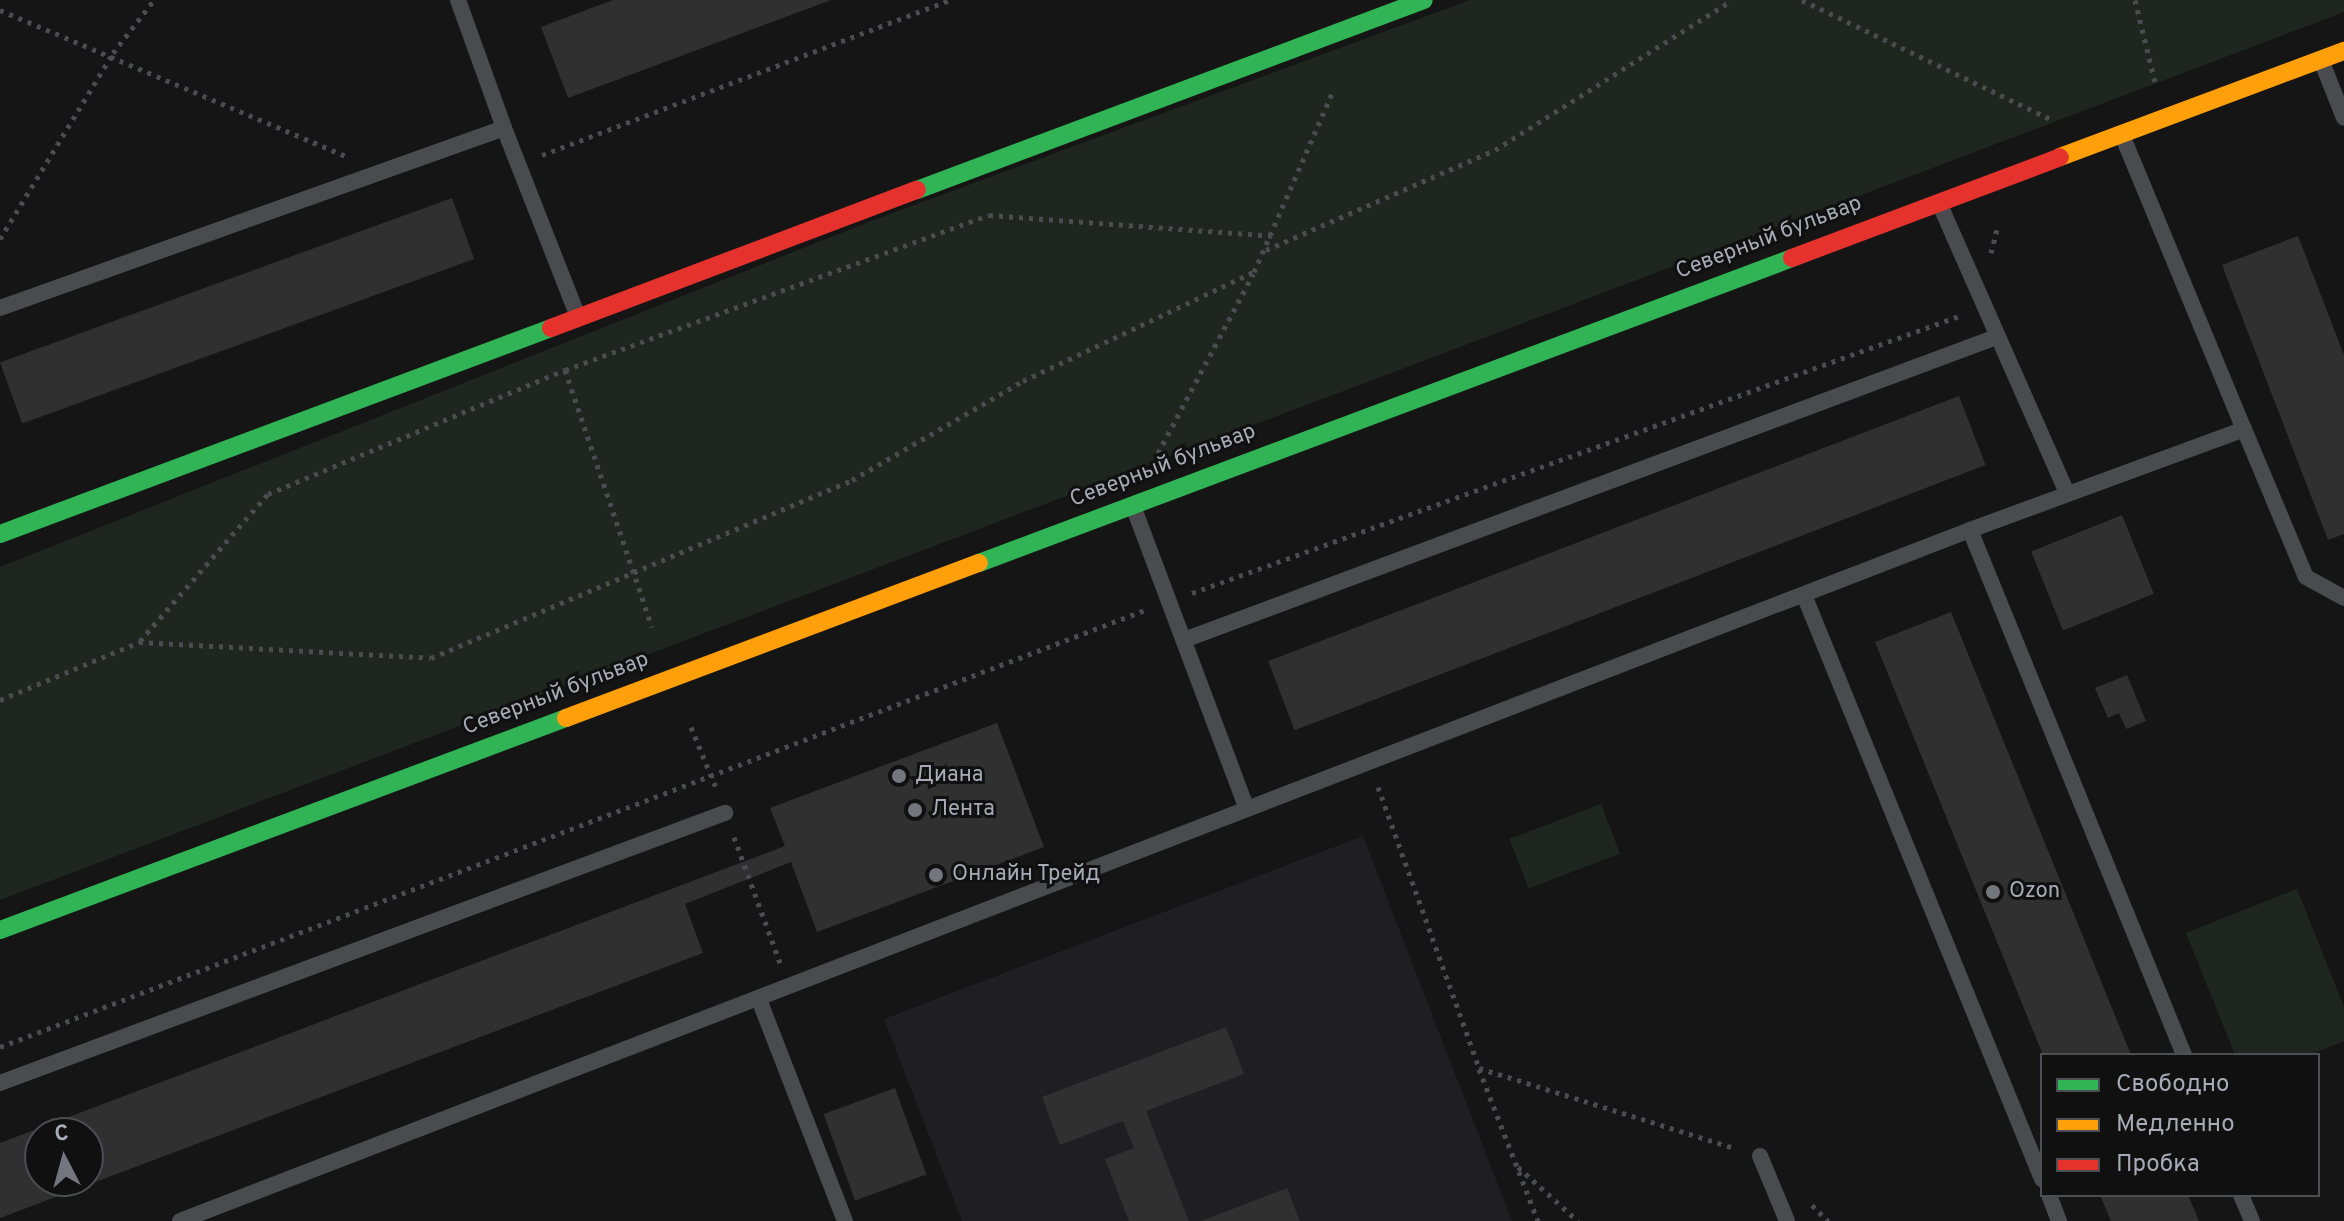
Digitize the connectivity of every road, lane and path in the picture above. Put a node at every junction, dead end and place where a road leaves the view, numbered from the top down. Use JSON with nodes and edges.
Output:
{"nodes":[{"id":1,"x":154,"y":0,"type":"edge"},
{"id":2,"x":458,"y":0,"type":"edge"},
{"id":3,"x":949,"y":0,"type":"edge"},
{"id":4,"x":1732,"y":0,"type":"edge"},
{"id":5,"x":1802,"y":0,"type":"edge"},
{"id":6,"x":2135,"y":0,"type":"edge"},
{"id":7,"x":1414,"y":2,"type":"edge"},
{"id":8,"x":0,"y":10,"type":"edge"},
{"id":9,"x":2344,"y":51,"type":"edge"},
{"id":10,"x":113,"y":53,"type":"junction"},
{"id":11,"x":2321,"y":60,"type":"junction"},
{"id":12,"x":1333,"y":91,"type":"dead end"},
{"id":13,"x":2163,"y":114,"type":"junction"},
{"id":14,"x":2344,"y":118,"type":"edge"},
{"id":15,"x":504,"y":128,"type":"junction"},
{"id":16,"x":2120,"y":131,"type":"junction"},
{"id":17,"x":2095,"y":140,"type":"junction"},
{"id":18,"x":518,"y":164,"type":"junction"},
{"id":19,"x":382,"y":172,"type":"junction"},
{"id":20,"x":1938,"y":200,"type":"junction"},
{"id":21,"x":1273,"y":236,"type":"junction"},
{"id":22,"x":0,"y":239,"type":"edge"},
{"id":23,"x":1265,"y":250,"type":"junction"},
{"id":24,"x":1254,"y":272,"type":"junction"},
{"id":25,"x":0,"y":308,"type":"edge"},
{"id":26,"x":578,"y":319,"type":"junction"},
{"id":27,"x":1996,"y":337,"type":"junction"},
{"id":28,"x":565,"y":370,"type":"junction"},
{"id":29,"x":2244,"y":429,"type":"junction"},
{"id":30,"x":2067,"y":493,"type":"junction"},
{"id":31,"x":1132,"y":503,"type":"junction"},
{"id":32,"x":1970,"y":530,"type":"junction"},
{"id":33,"x":0,"y":534,"type":"edge"},
{"id":34,"x":632,"y":578,"type":"junction"},
{"id":35,"x":1804,"y":595,"type":"junction"},
{"id":36,"x":2342,"y":595,"type":"edge"},
{"id":37,"x":652,"y":627,"type":"dead end"},
{"id":38,"x":1184,"y":640,"type":"junction"},
{"id":39,"x":139,"y":642,"type":"junction"},
{"id":40,"x":0,"y":700,"type":"edge"},
{"id":41,"x":691,"y":727,"type":"dead end"},
{"id":42,"x":1368,"y":760,"type":"junction"},
{"id":43,"x":1246,"y":807,"type":"junction"},
{"id":44,"x":725,"y":813,"type":"junction"},
{"id":45,"x":0,"y":930,"type":"edge"},
{"id":46,"x":790,"y":990,"type":"junction"},
{"id":47,"x":760,"y":1002,"type":"junction"},
{"id":48,"x":2183,"y":1053,"type":"edge"},
{"id":49,"x":1479,"y":1068,"type":"junction"},
{"id":50,"x":0,"y":1083,"type":"edge"},
{"id":51,"x":1760,"y":1156,"type":"joint"},
{"id":52,"x":1517,"y":1166,"type":"junction"},
{"id":53,"x":2040,"y":1174,"type":"edge"},
{"id":54,"x":2050,"y":1197,"type":"edge"},
{"id":55,"x":2242,"y":1197,"type":"edge"},
{"id":56,"x":1805,"y":1199,"type":"dead end"},
{"id":57,"x":180,"y":1221,"type":"edge"},
{"id":58,"x":845,"y":1221,"type":"edge"},
{"id":59,"x":1538,"y":1221,"type":"edge"},
{"id":60,"x":1578,"y":1221,"type":"edge"},
{"id":61,"x":1787,"y":1221,"type":"edge"},
{"id":62,"x":1828,"y":1221,"type":"edge"},
{"id":63,"x":2059,"y":1221,"type":"edge"},
{"id":64,"x":2252,"y":1221,"type":"edge"}],
"edges":[{"from":1,"to":10,"type":"path"},
{"from":2,"to":15,"type":"lane"},
{"from":3,"to":18,"type":"path"},
{"from":4,"to":23,"type":"path"},
{"from":5,"to":17,"type":"path"},
{"from":6,"to":13,"type":"path"},
{"from":7,"to":26,"type":"main road"},
{"from":8,"to":10,"type":"path"},
{"from":9,"to":11,"type":"main road","name":"Северный бульвар"},
{"from":10,"to":19,"type":"path"},
{"from":10,"to":22,"type":"path"},
{"from":11,"to":13,"type":"main road","name":"Северный бульвар"},
{"from":11,"to":14,"type":"lane"},
{"from":12,"to":21,"type":"path"},
{"from":13,"to":16,"type":"main road","name":"Северный бульвар"},
{"from":15,"to":18,"type":"lane"},
{"from":15,"to":19,"type":"lane"},
{"from":16,"to":17,"type":"main road","name":"Северный бульвар"},
{"from":16,"to":29,"type":"lane"},
{"from":17,"to":20,"type":"main road","name":"Северный бульвар"},
{"from":18,"to":26,"type":"lane"},
{"from":19,"to":25,"type":"lane"},
{"from":20,"to":27,"type":"lane"},
{"from":20,"to":31,"type":"main road","name":"Северный бульвар"},
{"from":21,"to":23,"type":"path"},
{"from":21,"to":28,"type":"path"},
{"from":23,"to":24,"type":"path"},
{"from":24,"to":31,"type":"path"},
{"from":24,"to":34,"type":"path"},
{"from":26,"to":33,"type":"main road"},
{"from":27,"to":30,"type":"lane"},
{"from":27,"to":38,"type":"lane"},
{"from":28,"to":34,"type":"path"},
{"from":28,"to":39,"type":"path"},
{"from":29,"to":30,"type":"lane"},
{"from":29,"to":36,"type":"lane"},
{"from":30,"to":32,"type":"lane"},
{"from":31,"to":38,"type":"lane"},
{"from":31,"to":45,"type":"main road","name":"Северный бульвар"},
{"from":32,"to":35,"type":"lane"},
{"from":32,"to":48,"type":"lane"},
{"from":34,"to":37,"type":"path"},
{"from":34,"to":39,"type":"path"},
{"from":35,"to":42,"type":"lane"},
{"from":35,"to":53,"type":"lane"},
{"from":38,"to":43,"type":"lane"},
{"from":39,"to":40,"type":"path"},
{"from":41,"to":44,"type":"path"},
{"from":42,"to":43,"type":"lane"},
{"from":42,"to":49,"type":"path"},
{"from":43,"to":46,"type":"lane"},
{"from":44,"to":46,"type":"path"},
{"from":44,"to":50,"type":"lane"},
{"from":46,"to":47,"type":"lane"},
{"from":47,"to":57,"type":"lane"},
{"from":47,"to":58,"type":"lane"},
{"from":49,"to":51,"type":"path"},
{"from":49,"to":52,"type":"path"},
{"from":51,"to":61,"type":"lane"},
{"from":52,"to":59,"type":"path"},
{"from":52,"to":60,"type":"path"},
{"from":54,"to":63,"type":"lane"},
{"from":55,"to":64,"type":"lane"},
{"from":56,"to":62,"type":"path"}]}
